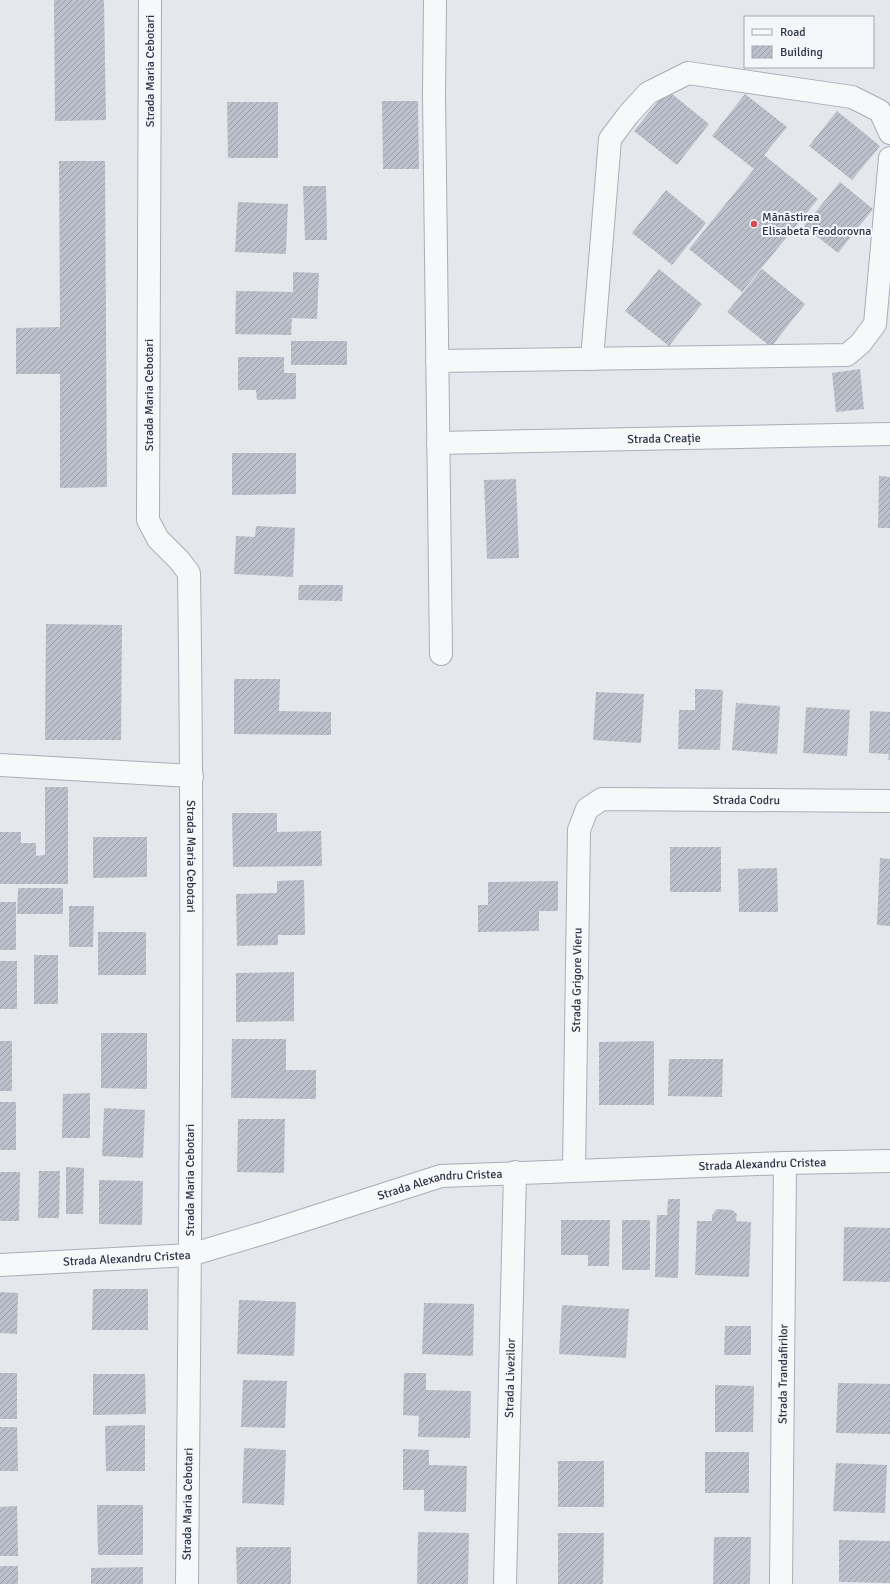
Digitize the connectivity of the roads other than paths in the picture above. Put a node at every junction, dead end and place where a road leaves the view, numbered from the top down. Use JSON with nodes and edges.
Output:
{"nodes":[{"id":1,"x":150,"y":0,"type":"edge"},
{"id":2,"x":435,"y":0,"type":"edge"},
{"id":3,"x":890,"y":133,"type":"edge"},
{"id":4,"x":890,"y":158,"type":"edge"},
{"id":5,"x":592,"y":359,"type":"junction"},
{"id":6,"x":438,"y":362,"type":"junction"},
{"id":7,"x":890,"y":434,"type":"edge"},
{"id":8,"x":438,"y":443,"type":"junction"},
{"id":9,"x":441,"y":654,"type":"dead end"},
{"id":10,"x":0,"y":766,"type":"edge"},
{"id":11,"x":192,"y":776,"type":"junction"},
{"id":12,"x":602,"y":799,"type":"joint"},
{"id":13,"x":890,"y":801,"type":"edge"},
{"id":14,"x":890,"y":1161,"type":"edge"},
{"id":15,"x":785,"y":1163,"type":"junction"},
{"id":16,"x":574,"y":1170,"type":"junction"},
{"id":17,"x":515,"y":1172,"type":"junction"},
{"id":18,"x":190,"y":1254,"type":"junction"},
{"id":19,"x":0,"y":1265,"type":"edge"},
{"id":20,"x":187,"y":1584,"type":"edge"},
{"id":21,"x":505,"y":1584,"type":"edge"},
{"id":22,"x":781,"y":1584,"type":"edge"}],
"edges":[{"from":1,"to":11,"type":"street","name":"Strada Maria Cebotari"},
{"from":2,"to":6,"type":"street"},
{"from":3,"to":5,"type":"street"},
{"from":4,"to":5,"type":"street"},
{"from":5,"to":6,"type":"street"},
{"from":6,"to":8,"type":"street"},
{"from":7,"to":8,"type":"street","name":"Strada Creație"},
{"from":8,"to":9,"type":"street"},
{"from":10,"to":11,"type":"street"},
{"from":11,"to":18,"type":"street","name":"Strada Maria Cebotari"},
{"from":12,"to":13,"type":"street","name":"Strada Codru"},
{"from":12,"to":16,"type":"street","name":"Strada Grigore Vieru"},
{"from":14,"to":15,"type":"street","name":"Strada Alexandru Cristea"},
{"from":15,"to":16,"type":"street","name":"Strada Alexandru Cristea"},
{"from":15,"to":22,"type":"street","name":"Strada Trandafirilor"},
{"from":16,"to":17,"type":"street","name":"Strada Alexandru Cristea"},
{"from":17,"to":18,"type":"street","name":"Strada Alexandru Cristea"},
{"from":17,"to":21,"type":"street","name":"Strada Livezilor"},
{"from":18,"to":19,"type":"street","name":"Strada Alexandru Cristea"},
{"from":18,"to":20,"type":"street","name":"Strada Maria Cebotari"}]}
